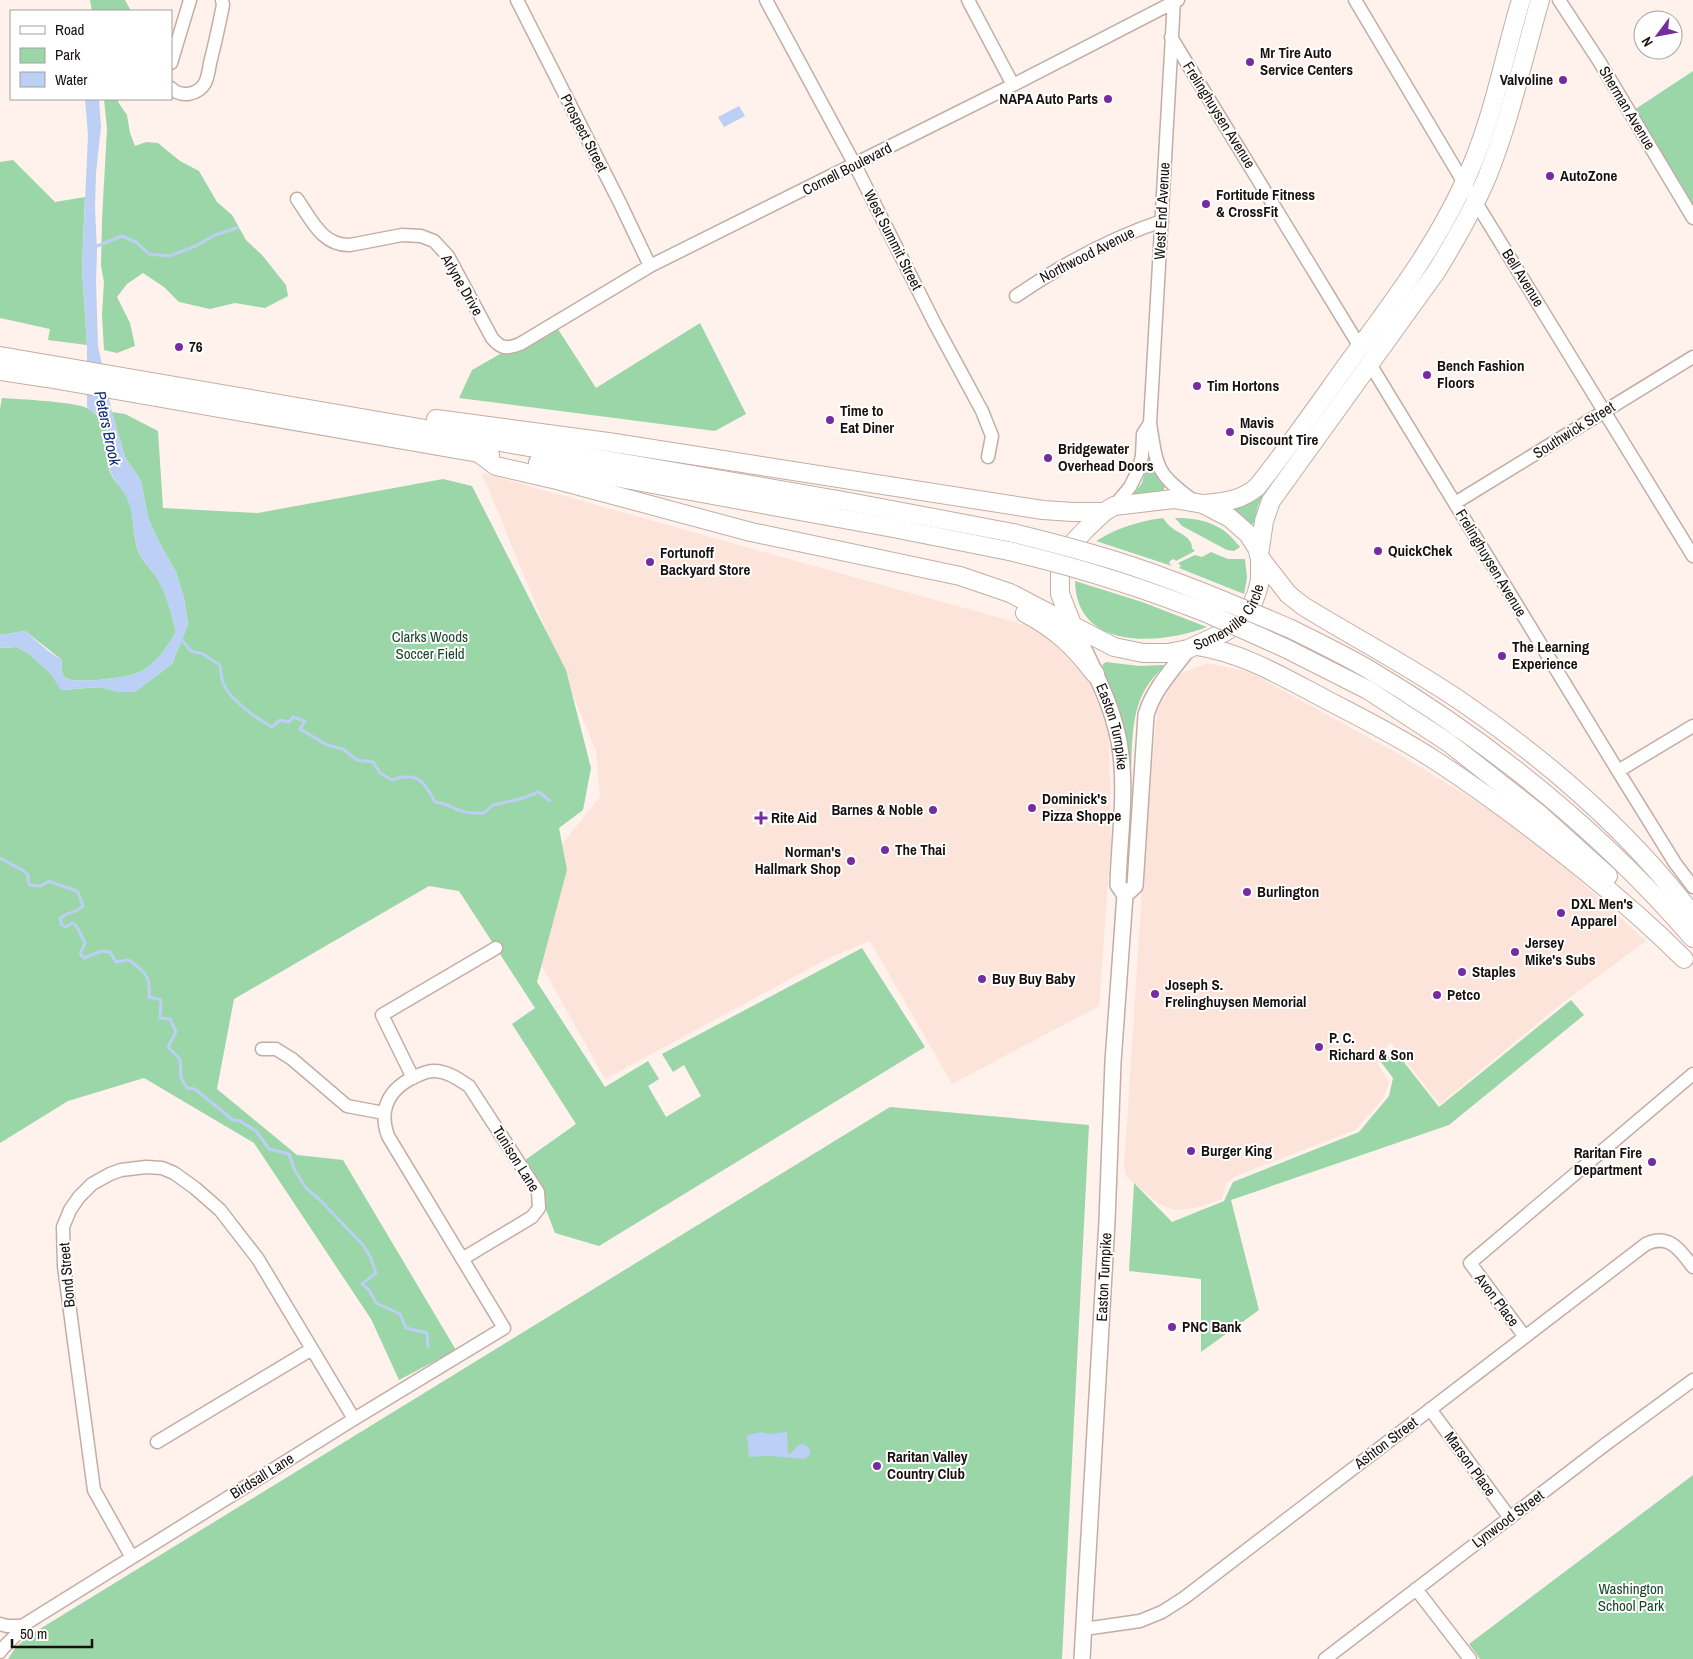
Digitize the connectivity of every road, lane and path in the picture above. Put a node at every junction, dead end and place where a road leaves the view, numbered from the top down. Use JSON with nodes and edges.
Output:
{"nodes":[{"id":1,"x":190,"y":0,"type":"edge"},
{"id":2,"x":222,"y":0,"type":"edge"},
{"id":3,"x":517,"y":0,"type":"edge"},
{"id":4,"x":766,"y":0,"type":"edge"},
{"id":5,"x":968,"y":0,"type":"edge"},
{"id":6,"x":1355,"y":0,"type":"edge"},
{"id":7,"x":1521,"y":0,"type":"edge"},
{"id":8,"x":1540,"y":0,"type":"edge"},
{"id":9,"x":1559,"y":0,"type":"edge"},
{"id":10,"x":1175,"y":1,"type":"edge"},
{"id":11,"x":1171,"y":37,"type":"junction"},
{"id":12,"x":172,"y":61,"type":"edge"},
{"id":13,"x":1013,"y":85,"type":"junction"},
{"id":14,"x":172,"y":89,"type":"edge"},
{"id":15,"x":855,"y":165,"type":"junction"},
{"id":16,"x":1464,"y":183,"type":"junction"},
{"id":17,"x":297,"y":199,"type":"dead end"},
{"id":18,"x":1476,"y":202,"type":"junction"},
{"id":19,"x":1693,"y":218,"type":"edge"},
{"id":20,"x":1162,"y":221,"type":"junction"},
{"id":21,"x":650,"y":266,"type":"junction"},
{"id":22,"x":1016,"y":296,"type":"dead end"},
{"id":23,"x":520,"y":344,"type":"joint"},
{"id":24,"x":1360,"y":347,"type":"junction"},
{"id":25,"x":0,"y":348,"type":"edge"},
{"id":26,"x":0,"y":356,"type":"edge"},
{"id":27,"x":1693,"y":357,"type":"edge"},
{"id":28,"x":1370,"y":364,"type":"junction"},
{"id":29,"x":47,"y":370,"type":"junction"},
{"id":30,"x":0,"y":371,"type":"edge"},
{"id":31,"x":130,"y":386,"type":"junction"},
{"id":32,"x":1605,"y":412,"type":"junction"},
{"id":33,"x":333,"y":413,"type":"junction"},
{"id":34,"x":1150,"y":423,"type":"junction"},
{"id":35,"x":480,"y":454,"type":"junction"},
{"id":36,"x":988,"y":456,"type":"dead end"},
{"id":37,"x":1199,"y":503,"type":"junction"},
{"id":38,"x":1455,"y":503,"type":"junction"},
{"id":39,"x":1109,"y":508,"type":"junction"},
{"id":40,"x":1260,"y":556,"type":"junction"},
{"id":41,"x":1693,"y":556,"type":"edge"},
{"id":42,"x":873,"y":558,"type":"junction"},
{"id":43,"x":1072,"y":624,"type":"junction"},
{"id":44,"x":1193,"y":647,"type":"junction"},
{"id":45,"x":1095,"y":674,"type":"junction"},
{"id":46,"x":1693,"y":726,"type":"edge"},
{"id":47,"x":1618,"y":771,"type":"junction"},
{"id":48,"x":1693,"y":887,"type":"edge"},
{"id":49,"x":1125,"y":895,"type":"junction"},
{"id":50,"x":1693,"y":915,"type":"edge"},
{"id":51,"x":1693,"y":938,"type":"edge"},
{"id":52,"x":496,"y":948,"type":"dead end"},
{"id":53,"x":1689,"y":964,"type":"edge"},
{"id":54,"x":262,"y":1049,"type":"dead end"},
{"id":55,"x":1693,"y":1074,"type":"edge"},
{"id":56,"x":413,"y":1078,"type":"junction"},
{"id":57,"x":384,"y":1113,"type":"junction"},
{"id":58,"x":462,"y":1259,"type":"junction"},
{"id":59,"x":1693,"y":1267,"type":"edge"},
{"id":60,"x":1525,"y":1337,"type":"junction"},
{"id":61,"x":312,"y":1349,"type":"junction"},
{"id":62,"x":1693,"y":1380,"type":"edge"},
{"id":63,"x":1430,"y":1410,"type":"junction"},
{"id":64,"x":354,"y":1419,"type":"junction"},
{"id":65,"x":157,"y":1442,"type":"dead end"},
{"id":66,"x":1510,"y":1518,"type":"junction"},
{"id":67,"x":131,"y":1556,"type":"junction"},
{"id":68,"x":1416,"y":1589,"type":"junction"},
{"id":69,"x":0,"y":1624,"type":"edge"},
{"id":70,"x":22,"y":1626,"type":"junction"},
{"id":71,"x":1084,"y":1629,"type":"junction"},
{"id":72,"x":0,"y":1652,"type":"edge"},
{"id":73,"x":1082,"y":1659,"type":"edge"},
{"id":74,"x":1325,"y":1659,"type":"edge"},
{"id":75,"x":1470,"y":1659,"type":"edge"}],
"edges":[{"from":1,"to":12,"type":"street"},
{"from":2,"to":14,"type":"street"},
{"from":3,"to":21,"type":"street","name":"Prospect Street"},
{"from":4,"to":15,"type":"street","name":"West Summit Street"},
{"from":5,"to":13,"type":"street"},
{"from":6,"to":16,"type":"street","name":"Bell Avenue"},
{"from":7,"to":16,"type":"highway"},
{"from":8,"to":18,"type":"highway"},
{"from":9,"to":19,"type":"street","name":"Sherman Avenue"},
{"from":10,"to":11,"type":"street","name":"West End Avenue"},
{"from":10,"to":13,"type":"street","name":"Cornell Boulevard"},
{"from":11,"to":20,"type":"street","name":"West End Avenue"},
{"from":11,"to":24,"type":"street","name":"Frelinghuysen Avenue"},
{"from":13,"to":15,"type":"street","name":"Cornell Boulevard"},
{"from":15,"to":21,"type":"street","name":"Cornell Boulevard"},
{"from":15,"to":36,"type":"street","name":"West Summit Street"},
{"from":16,"to":18,"type":"street","name":"Bell Avenue"},
{"from":16,"to":24,"type":"highway"},
{"from":17,"to":23,"type":"street","name":"Arlyne Drive"},
{"from":18,"to":28,"type":"highway"},
{"from":18,"to":32,"type":"street","name":"Bell Avenue"},
{"from":20,"to":22,"type":"street","name":"Northwood Avenue"},
{"from":20,"to":34,"type":"street","name":"West End Avenue"},
{"from":21,"to":23,"type":"street","name":"Cornell Boulevard"},
{"from":24,"to":37,"type":"highway"},
{"from":25,"to":29,"type":"highway"},
{"from":26,"to":29,"type":"highway"},
{"from":27,"to":32,"type":"street","name":"Southwick Street"},
{"from":28,"to":38,"type":"street","name":"Frelinghuysen Avenue"},
{"from":28,"to":40,"type":"highway"},
{"from":29,"to":30,"type":"highway"},
{"from":29,"to":31,"type":"highway"},
{"from":31,"to":33,"type":"highway"},
{"from":31,"to":35,"type":"highway"},
{"from":32,"to":38,"type":"street","name":"Southwick Street"},
{"from":32,"to":41,"type":"street","name":"Bell Avenue"},
{"from":33,"to":39,"type":"highway","name":"Somerville Circle"},
{"from":33,"to":51,"type":"highway","bridge":true},
{"from":34,"to":37,"type":"street","name":"West End Avenue"},
{"from":34,"to":39,"type":"street","name":"West End Avenue"},
{"from":35,"to":42,"type":"highway","name":"Somerville Circle"},
{"from":35,"to":53,"type":"highway","bridge":true},
{"from":37,"to":39,"type":"highway","name":"Somerville Circle"},
{"from":37,"to":40,"type":"highway","name":"Somerville Circle"},
{"from":38,"to":47,"type":"street","name":"Frelinghuysen Avenue"},
{"from":39,"to":43,"type":"highway"},
{"from":40,"to":44,"type":"highway","name":"Somerville Circle"},
{"from":40,"to":50,"type":"highway"},
{"from":42,"to":43,"type":"highway","name":"Somerville Circle"},
{"from":42,"to":45,"type":"highway"},
{"from":43,"to":44,"type":"highway","name":"Somerville Circle"},
{"from":43,"to":45,"type":"main road","name":"Easton Turnpike"},
{"from":44,"to":49,"type":"main road","name":"Easton Turnpike"},
{"from":44,"to":53,"type":"highway"},
{"from":45,"to":49,"type":"main road","name":"Easton Turnpike"},
{"from":46,"to":47,"type":"street"},
{"from":47,"to":48,"type":"street","name":"Frelinghuysen Avenue"},
{"from":49,"to":71,"type":"main road","name":"Easton Turnpike"},
{"from":52,"to":56,"type":"street"},
{"from":54,"to":57,"type":"street"},
{"from":55,"to":60,"type":"street","name":"Avon Place"},
{"from":56,"to":57,"type":"street","name":"Tunison Lane"},
{"from":56,"to":58,"type":"street","name":"Tunison Lane"},
{"from":57,"to":58,"type":"street"},
{"from":58,"to":64,"type":"street","name":"Birdsall Lane"},
{"from":59,"to":60,"type":"street","name":"Ashton Street"},
{"from":60,"to":63,"type":"street","name":"Ashton Street"},
{"from":61,"to":64,"type":"street","name":"Bond Street"},
{"from":61,"to":65,"type":"street"},
{"from":61,"to":67,"type":"street","name":"Bond Street"},
{"from":62,"to":66,"type":"street","name":"Lynwood Street"},
{"from":63,"to":66,"type":"street","name":"Marson Place"},
{"from":63,"to":71,"type":"street","name":"Ashton Street"},
{"from":64,"to":67,"type":"street","name":"Birdsall Lane"},
{"from":66,"to":68,"type":"street","name":"Lynwood Street"},
{"from":67,"to":70,"type":"street","name":"Birdsall Lane"},
{"from":68,"to":74,"type":"street","name":"Lynwood Street"},
{"from":68,"to":75,"type":"street"},
{"from":69,"to":70,"type":"street"},
{"from":70,"to":72,"type":"street","name":"Birdsall Lane"},
{"from":71,"to":73,"type":"main road","name":"Easton Turnpike"}]}
